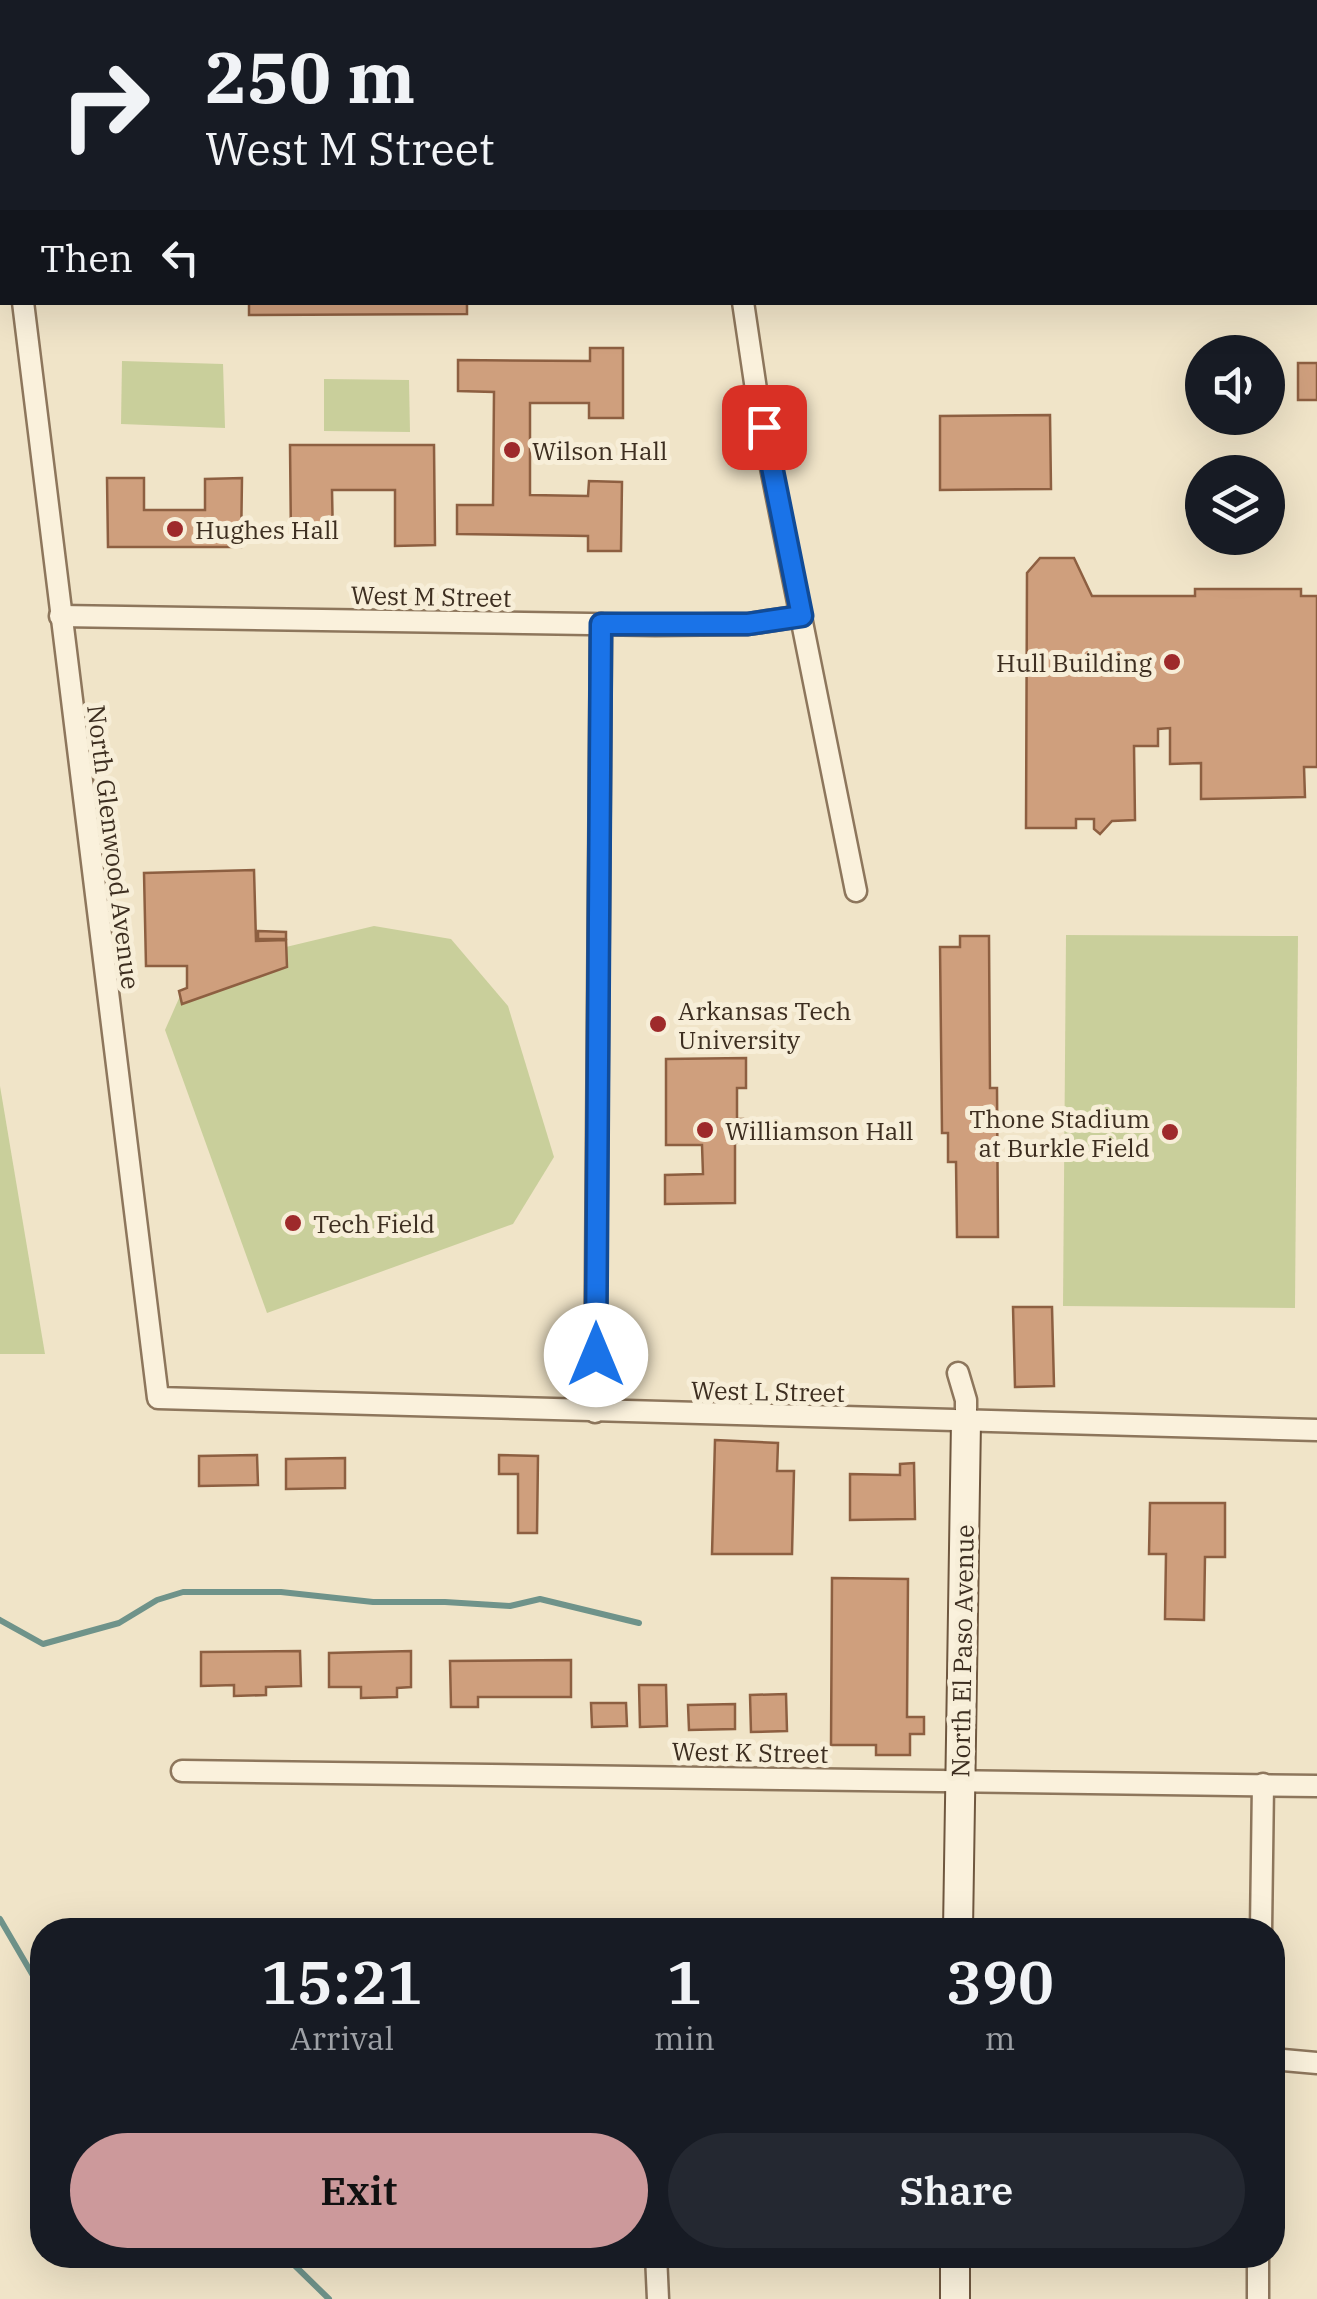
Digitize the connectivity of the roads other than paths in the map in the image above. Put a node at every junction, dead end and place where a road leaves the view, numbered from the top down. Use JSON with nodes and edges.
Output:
{"nodes":[{"id":1,"x":24,"y":305,"type":"edge"},
{"id":2,"x":743,"y":305,"type":"edge"},
{"id":3,"x":60,"y":616,"type":"junction"},
{"id":4,"x":802,"y":616,"type":"junction"},
{"id":5,"x":601,"y":624,"type":"junction"},
{"id":6,"x":856,"y":891,"type":"dead end"},
{"id":7,"x":958,"y":1373,"type":"dead end"},
{"id":8,"x":158,"y":1398,"type":"joint"},
{"id":9,"x":595,"y":1412,"type":"junction"},
{"id":10,"x":966,"y":1422,"type":"junction"},
{"id":11,"x":1317,"y":1430,"type":"edge"},
{"id":12,"x":182,"y":1771,"type":"dead end"},
{"id":13,"x":960,"y":1779,"type":"junction"},
{"id":14,"x":1263,"y":1784,"type":"junction"},
{"id":15,"x":1317,"y":1786,"type":"edge"},
{"id":16,"x":958,"y":1918,"type":"edge"},
{"id":17,"x":1261,"y":1918,"type":"edge"},
{"id":18,"x":1285,"y":2060,"type":"edge"},
{"id":19,"x":1317,"y":2063,"type":"edge"},
{"id":20,"x":657,"y":2268,"type":"edge"},
{"id":21,"x":955,"y":2268,"type":"edge"},
{"id":22,"x":1258,"y":2268,"type":"edge"},
{"id":23,"x":658,"y":2299,"type":"edge"},
{"id":24,"x":955,"y":2299,"type":"edge"},
{"id":25,"x":1258,"y":2299,"type":"edge"}],
"edges":[{"from":1,"to":3,"type":"street","name":"North Glenwood Avenue"},
{"from":2,"to":4,"type":"street"},
{"from":3,"to":5,"type":"street","name":"West M Street"},
{"from":3,"to":8,"type":"street","name":"North Glenwood Avenue"},
{"from":4,"to":5,"type":"street","name":"West M Street"},
{"from":4,"to":6,"type":"street"},
{"from":5,"to":9,"type":"street"},
{"from":7,"to":10,"type":"street","name":"North El Paso Avenue"},
{"from":8,"to":9,"type":"street","name":"West L Street"},
{"from":9,"to":10,"type":"street","name":"West L Street"},
{"from":10,"to":11,"type":"street","name":"West L Street"},
{"from":10,"to":13,"type":"street","name":"North El Paso Avenue"},
{"from":12,"to":13,"type":"street","name":"West K Street"},
{"from":13,"to":14,"type":"street","name":"West K Street"},
{"from":13,"to":16,"type":"street","name":"North El Paso Avenue"},
{"from":14,"to":15,"type":"street","name":"West K Street"},
{"from":14,"to":17,"type":"street"},
{"from":18,"to":19,"type":"street"},
{"from":20,"to":23,"type":"street"},
{"from":21,"to":24,"type":"street"},
{"from":22,"to":25,"type":"street"}]}
